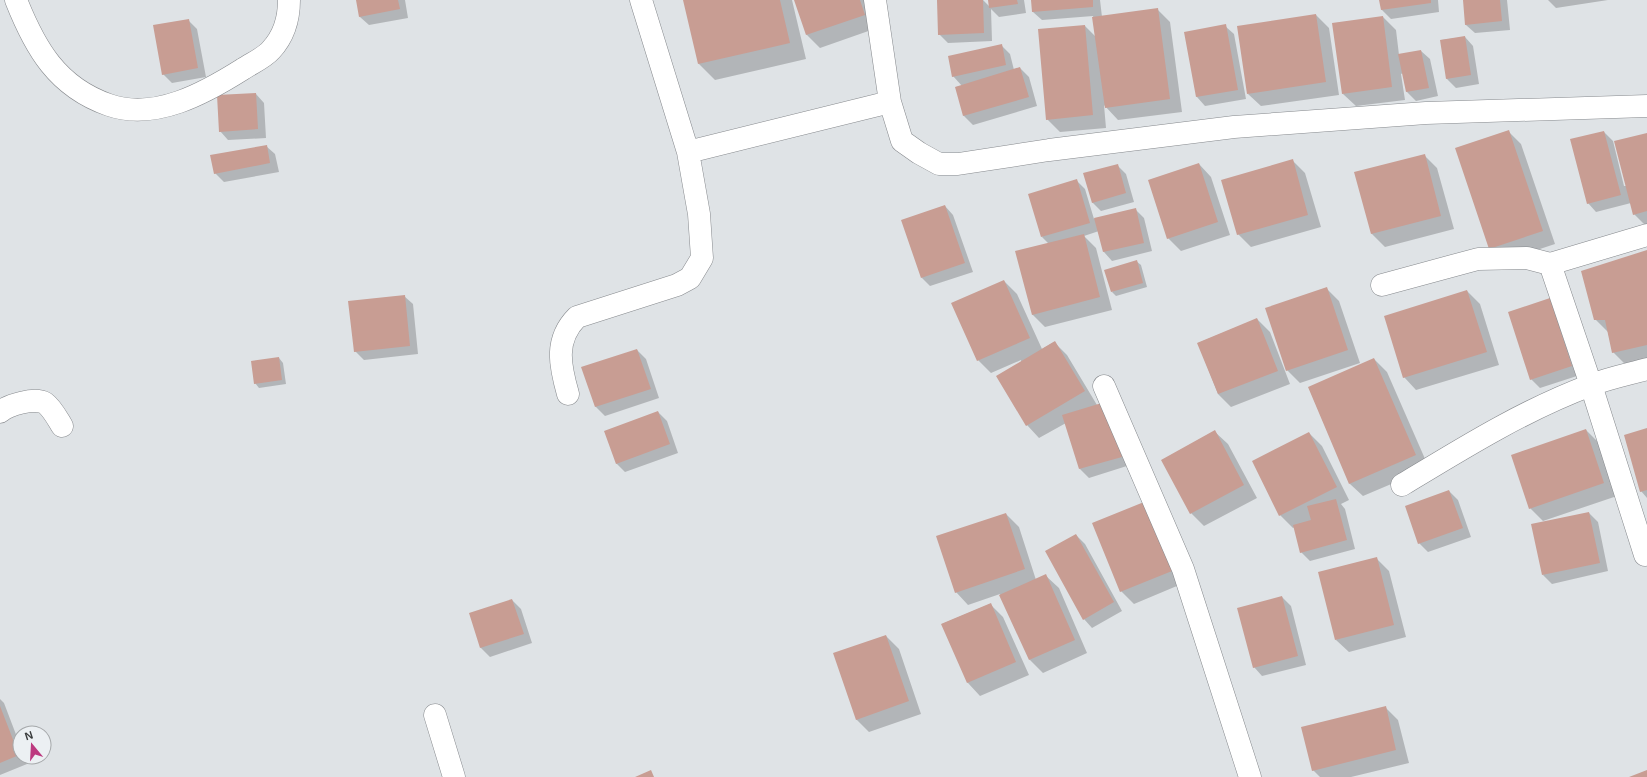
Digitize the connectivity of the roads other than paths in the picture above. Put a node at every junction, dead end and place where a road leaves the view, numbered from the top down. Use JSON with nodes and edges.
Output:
{"nodes":[{"id":1,"x":16,"y":0,"type":"edge"},
{"id":2,"x":289,"y":0,"type":"edge"},
{"id":3,"x":641,"y":0,"type":"edge"},
{"id":4,"x":875,"y":0,"type":"edge"},
{"id":5,"x":890,"y":102,"type":"junction"},
{"id":6,"x":1647,"y":106,"type":"edge"},
{"id":7,"x":688,"y":152,"type":"junction"},
{"id":8,"x":1647,"y":235,"type":"edge"},
{"id":9,"x":1550,"y":264,"type":"junction"},
{"id":10,"x":1382,"y":285,"type":"dead end"},
{"id":11,"x":1647,"y":369,"type":"edge"},
{"id":12,"x":1592,"y":385,"type":"junction"},
{"id":13,"x":1104,"y":386,"type":"dead end"},
{"id":14,"x":568,"y":394,"type":"dead end"},
{"id":15,"x":0,"y":412,"type":"edge"},
{"id":16,"x":62,"y":426,"type":"dead end"},
{"id":17,"x":1402,"y":485,"type":"dead end"},
{"id":18,"x":1645,"y":555,"type":"dead end"},
{"id":19,"x":435,"y":715,"type":"dead end"},
{"id":20,"x":454,"y":777,"type":"edge"},
{"id":21,"x":1250,"y":777,"type":"edge"}],
"edges":[{"from":1,"to":2,"type":"street"},
{"from":3,"to":7,"type":"street"},
{"from":4,"to":5,"type":"street"},
{"from":5,"to":6,"type":"street"},
{"from":5,"to":7,"type":"street"},
{"from":7,"to":14,"type":"street"},
{"from":8,"to":9,"type":"street"},
{"from":9,"to":10,"type":"street"},
{"from":9,"to":12,"type":"street"},
{"from":11,"to":12,"type":"street"},
{"from":12,"to":17,"type":"street"},
{"from":12,"to":18,"type":"street"},
{"from":13,"to":21,"type":"street"},
{"from":15,"to":16,"type":"street"},
{"from":19,"to":20,"type":"street"}]}
